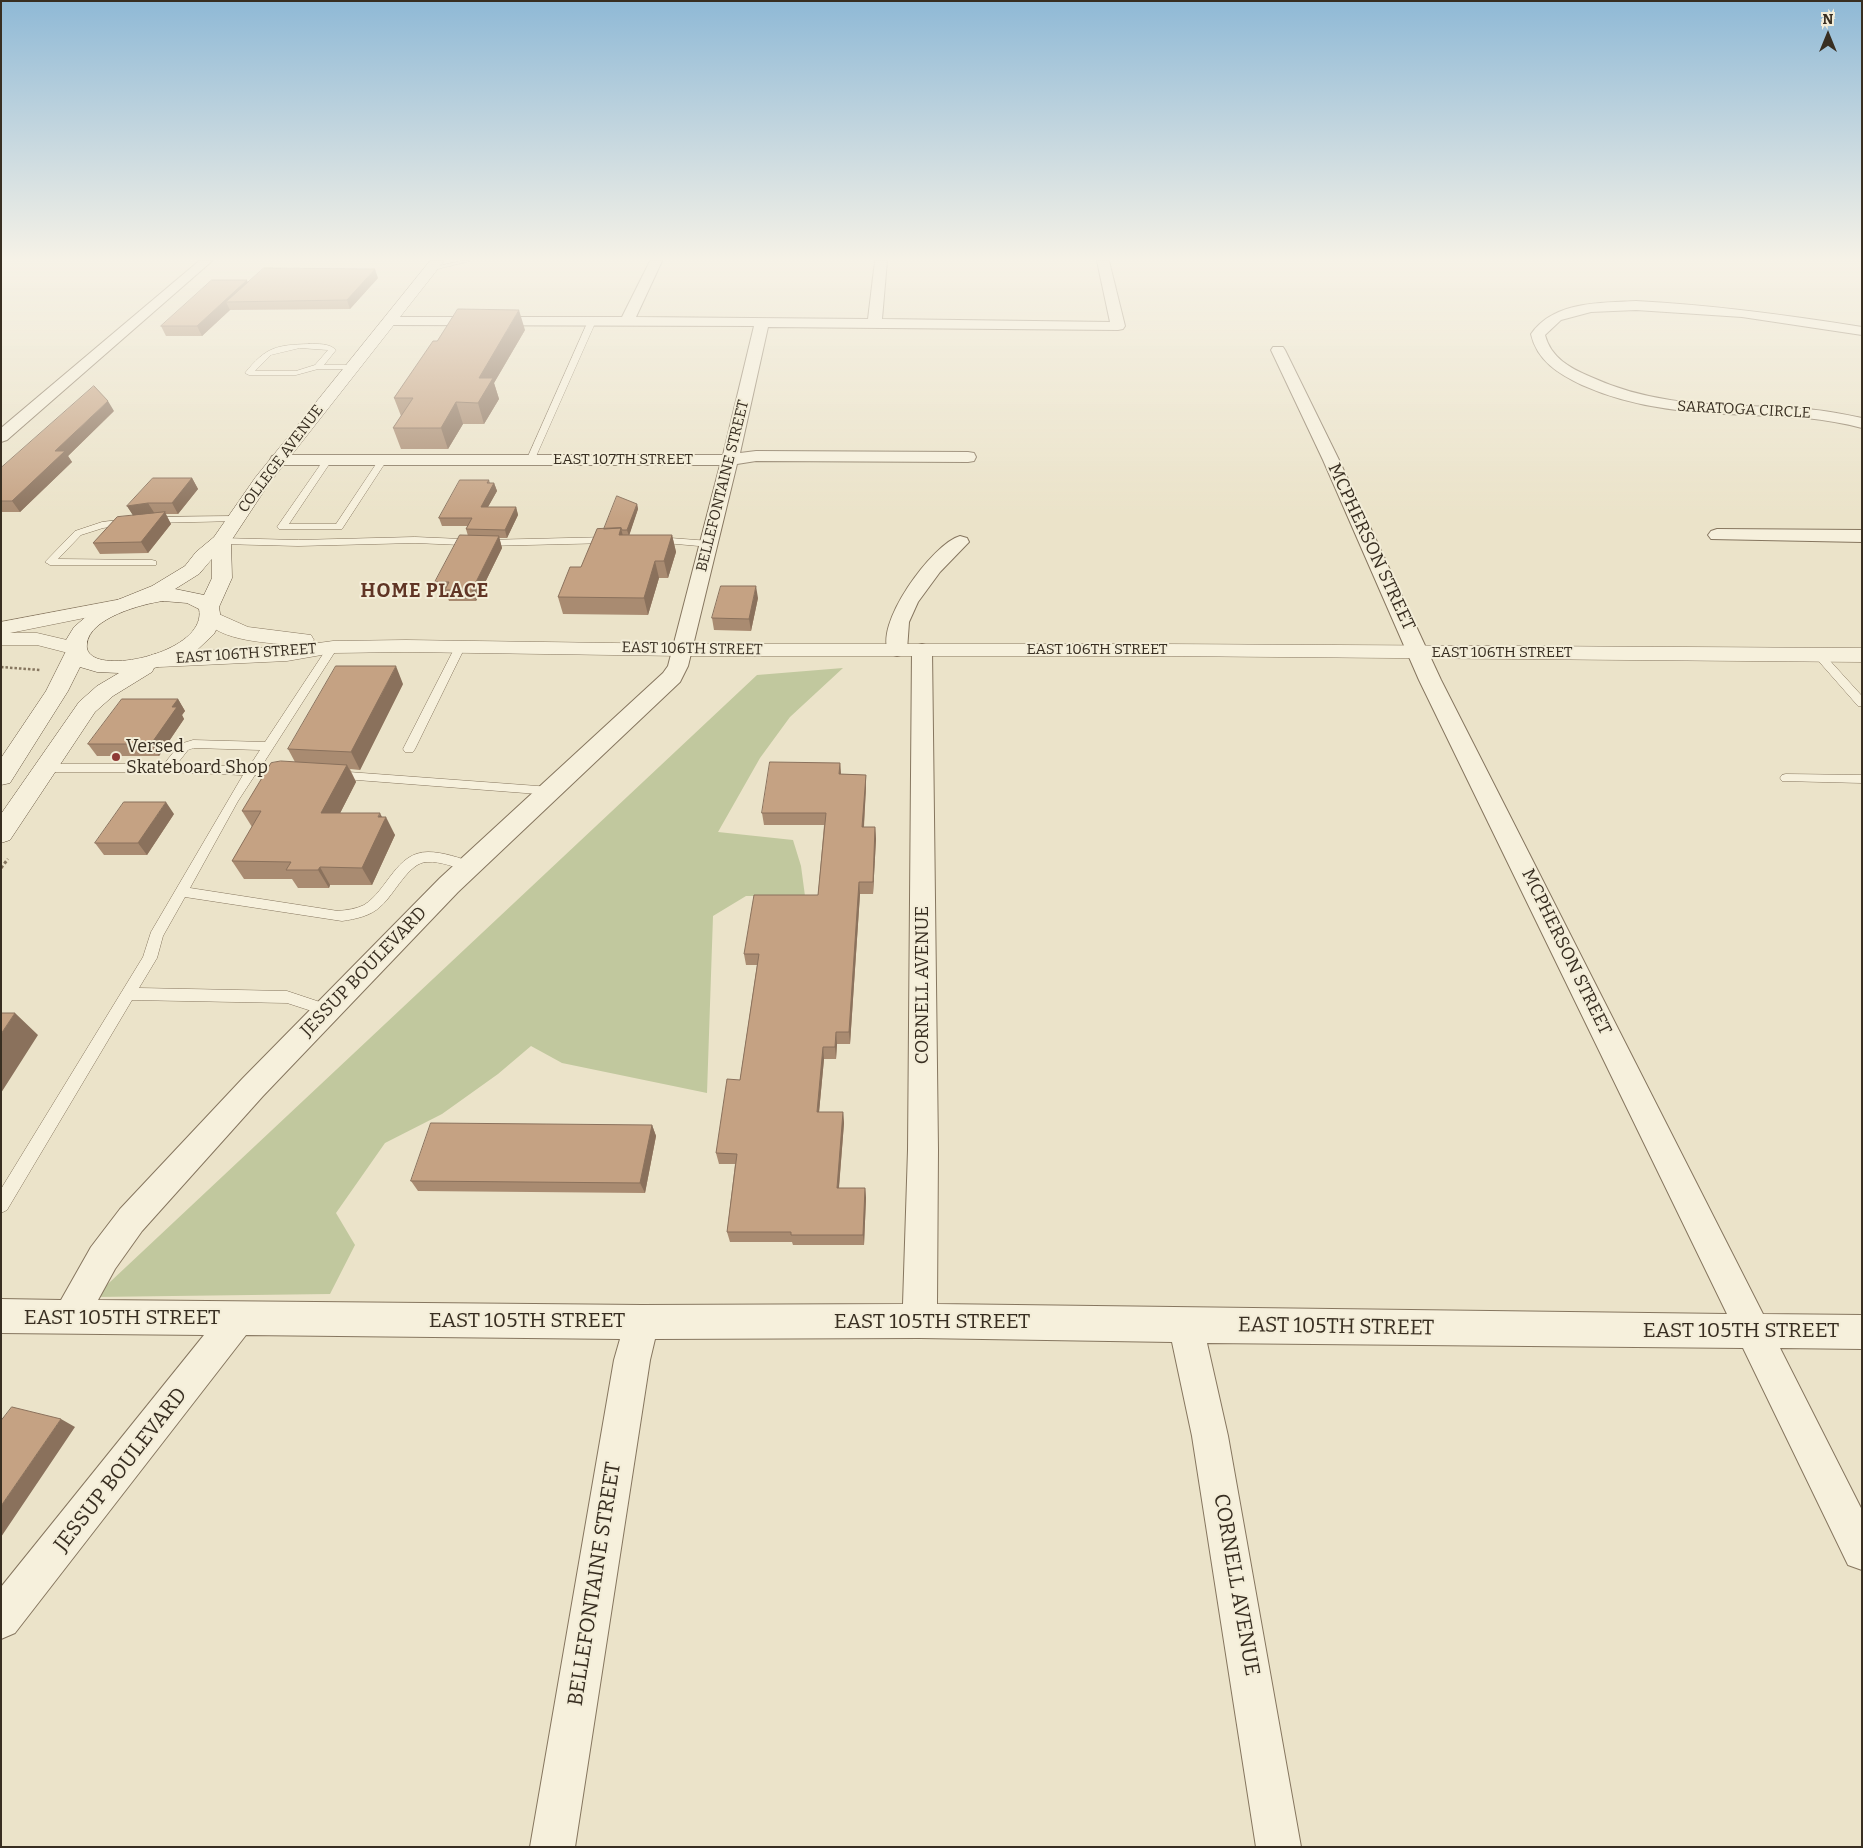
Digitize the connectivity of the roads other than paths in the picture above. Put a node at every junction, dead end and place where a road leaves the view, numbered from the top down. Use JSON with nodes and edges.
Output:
{"nodes":[{"id":1,"x":106,"y":347,"type":"edge"},
{"id":2,"x":290,"y":347,"type":"edge"},
{"id":3,"x":323,"y":347,"type":"edge"},
{"id":4,"x":368,"y":347,"type":"edge"},
{"id":5,"x":580,"y":347,"type":"edge"},
{"id":6,"x":756,"y":347,"type":"edge"},
{"id":7,"x":1543,"y":347,"type":"edge"},
{"id":8,"x":1278,"y":350,"type":"dead end"},
{"id":9,"x":318,"y":367,"type":"junction"},
{"id":10,"x":353,"y":367,"type":"junction"},
{"id":11,"x":281,"y":369,"type":"dead end"},
{"id":12,"x":296,"y":369,"type":"dead end"},
{"id":13,"x":305,"y":371,"type":"junction"},
{"id":14,"x":263,"y":373,"type":"junction"},
{"id":15,"x":1862,"y":423,"type":"edge"},
{"id":16,"x":1,"y":437,"type":"edge"},
{"id":17,"x":968,"y":457,"type":"dead end"},
{"id":18,"x":278,"y":460,"type":"junction"},
{"id":19,"x":328,"y":460,"type":"junction"},
{"id":20,"x":383,"y":460,"type":"junction"},
{"id":21,"x":530,"y":460,"type":"junction"},
{"id":22,"x":730,"y":460,"type":"junction"},
{"id":23,"x":236,"y":519,"type":"junction"},
{"id":24,"x":1717,"y":535,"type":"dead end"},
{"id":25,"x":1862,"y":536,"type":"edge"},
{"id":26,"x":623,"y":540,"type":"edge"},
{"id":27,"x":650,"y":540,"type":"edge"},
{"id":28,"x":221,"y":541,"type":"junction"},
{"id":29,"x":960,"y":542,"type":"dead end"},
{"id":30,"x":710,"y":544,"type":"junction"},
{"id":31,"x":152,"y":563,"type":"dead end"},
{"id":32,"x":128,"y":603,"type":"junction"},
{"id":33,"x":210,"y":612,"type":"junction"},
{"id":34,"x":1,"y":628,"type":"edge"},
{"id":35,"x":1,"y":639,"type":"edge"},
{"id":36,"x":333,"y":647,"type":"junction"},
{"id":37,"x":460,"y":647,"type":"junction"},
{"id":38,"x":76,"y":650,"type":"junction"},
{"id":39,"x":682,"y":650,"type":"junction"},
{"id":40,"x":909,"y":650,"type":"junction"},
{"id":41,"x":1419,"y":653,"type":"junction"},
{"id":42,"x":1819,"y":655,"type":"junction"},
{"id":43,"x":1862,"y":655,"type":"edge"},
{"id":44,"x":155,"y":661,"type":"junction"},
{"id":45,"x":1862,"y":703,"type":"edge"},
{"id":46,"x":269,"y":746,"type":"junction"},
{"id":47,"x":409,"y":749,"type":"dead end"},
{"id":48,"x":47,"y":768,"type":"junction"},
{"id":49,"x":167,"y":768,"type":"junction"},
{"id":50,"x":253,"y":771,"type":"junction"},
{"id":51,"x":299,"y":773,"type":"edge"},
{"id":52,"x":326,"y":774,"type":"edge"},
{"id":53,"x":1,"y":777,"type":"edge"},
{"id":54,"x":1786,"y":778,"type":"dead end"},
{"id":55,"x":1862,"y":779,"type":"edge"},
{"id":56,"x":551,"y":791,"type":"junction"},
{"id":57,"x":1,"y":834,"type":"edge"},
{"id":58,"x":469,"y":866,"type":"junction"},
{"id":59,"x":181,"y":892,"type":"junction"},
{"id":60,"x":128,"y":994,"type":"junction"},
{"id":61,"x":327,"y":1010,"type":"junction"},
{"id":62,"x":1,"y":1206,"type":"edge"},
{"id":63,"x":1,"y":1316,"type":"edge"},
{"id":64,"x":70,"y":1318,"type":"junction"},
{"id":65,"x":238,"y":1318,"type":"junction"},
{"id":66,"x":920,"y":1321,"type":"junction"},
{"id":67,"x":642,"y":1322,"type":"junction"},
{"id":68,"x":1186,"y":1324,"type":"junction"},
{"id":69,"x":1754,"y":1331,"type":"junction"},
{"id":70,"x":1862,"y":1332,"type":"edge"},
{"id":71,"x":1862,"y":1551,"type":"edge"},
{"id":72,"x":1,"y":1619,"type":"edge"},
{"id":73,"x":552,"y":1847,"type":"edge"},
{"id":74,"x":1279,"y":1847,"type":"edge"}],
"edges":[{"from":1,"to":16,"type":"street"},
{"from":2,"to":14,"type":"lane"},
{"from":3,"to":9,"type":"lane"},
{"from":4,"to":10,"type":"street","name":"COLLEGE AVENUE"},
{"from":5,"to":21,"type":"lane"},
{"from":6,"to":22,"type":"street","name":"BELLEFONTAINE STREET"},
{"from":7,"to":15,"type":"street","name":"SARATOGA CIRCLE"},
{"from":8,"to":41,"type":"street","name":"MCPHERSON STREET"},
{"from":9,"to":10,"type":"lane"},
{"from":9,"to":13,"type":"lane"},
{"from":10,"to":18,"type":"street","name":"COLLEGE AVENUE"},
{"from":11,"to":14,"type":"lane"},
{"from":12,"to":13,"type":"lane"},
{"from":13,"to":14,"type":"lane"},
{"from":17,"to":22,"type":"street","name":"EAST 107TH STREET"},
{"from":18,"to":19,"type":"street","name":"EAST 107TH STREET"},
{"from":18,"to":23,"type":"street","name":"COLLEGE AVENUE"},
{"from":19,"to":20,"type":"street","name":"EAST 107TH STREET"},
{"from":19,"to":20,"type":"lane"},
{"from":20,"to":21,"type":"street","name":"EAST 107TH STREET"},
{"from":21,"to":22,"type":"street","name":"EAST 107TH STREET"},
{"from":22,"to":30,"type":"street","name":"BELLEFONTAINE STREET"},
{"from":23,"to":28,"type":"street","name":"COLLEGE AVENUE"},
{"from":23,"to":31,"type":"lane"},
{"from":24,"to":25,"type":"street"},
{"from":26,"to":28,"type":"lane"},
{"from":27,"to":30,"type":"lane"},
{"from":28,"to":32,"type":"street","name":"COLLEGE AVENUE"},
{"from":28,"to":33,"type":"street"},
{"from":29,"to":40,"type":"street"},
{"from":30,"to":39,"type":"street","name":"BELLEFONTAINE STREET"},
{"from":32,"to":33,"type":"street","name":"EAST 106TH STREET"},
{"from":32,"to":34,"type":"street"},
{"from":32,"to":38,"type":"street"},
{"from":33,"to":36,"type":"street","name":"EAST 106TH STREET"},
{"from":33,"to":44,"type":"street"},
{"from":35,"to":38,"type":"street"},
{"from":36,"to":37,"type":"street","name":"EAST 106TH STREET"},
{"from":36,"to":44,"type":"street","name":"EAST 106TH STREET"},
{"from":36,"to":46,"type":"lane"},
{"from":37,"to":39,"type":"street","name":"EAST 106TH STREET"},
{"from":37,"to":47,"type":"lane"},
{"from":38,"to":44,"type":"street"},
{"from":38,"to":53,"type":"street"},
{"from":39,"to":40,"type":"street","name":"EAST 106TH STREET"},
{"from":39,"to":56,"type":"street","name":"JESSUP BOULEVARD"},
{"from":40,"to":41,"type":"street","name":"EAST 106TH STREET"},
{"from":40,"to":66,"type":"street","name":"CORNELL AVENUE"},
{"from":41,"to":42,"type":"street","name":"EAST 106TH STREET"},
{"from":41,"to":69,"type":"street","name":"MCPHERSON STREET"},
{"from":42,"to":43,"type":"street","name":"EAST 106TH STREET"},
{"from":42,"to":45,"type":"lane"},
{"from":44,"to":48,"type":"street"},
{"from":46,"to":49,"type":"lane"},
{"from":46,"to":50,"type":"lane"},
{"from":48,"to":49,"type":"lane"},
{"from":48,"to":57,"type":"street"},
{"from":49,"to":50,"type":"lane"},
{"from":50,"to":51,"type":"lane"},
{"from":50,"to":59,"type":"lane"},
{"from":52,"to":56,"type":"lane"},
{"from":54,"to":55,"type":"lane"},
{"from":56,"to":58,"type":"street","name":"JESSUP BOULEVARD"},
{"from":58,"to":59,"type":"lane"},
{"from":58,"to":61,"type":"street","name":"JESSUP BOULEVARD"},
{"from":59,"to":60,"type":"lane"},
{"from":60,"to":61,"type":"lane"},
{"from":60,"to":62,"type":"lane"},
{"from":61,"to":64,"type":"street","name":"JESSUP BOULEVARD"},
{"from":63,"to":64,"type":"street","name":"EAST 105TH STREET"},
{"from":64,"to":65,"type":"street","name":"EAST 105TH STREET"},
{"from":65,"to":67,"type":"street","name":"EAST 105TH STREET"},
{"from":65,"to":72,"type":"street","name":"JESSUP BOULEVARD"},
{"from":66,"to":67,"type":"street","name":"EAST 105TH STREET"},
{"from":66,"to":68,"type":"street","name":"EAST 105TH STREET"},
{"from":67,"to":73,"type":"street","name":"BELLEFONTAINE STREET"},
{"from":68,"to":69,"type":"street","name":"EAST 105TH STREET"},
{"from":68,"to":74,"type":"street","name":"CORNELL AVENUE"},
{"from":69,"to":70,"type":"street","name":"EAST 105TH STREET"},
{"from":69,"to":71,"type":"street","name":"MCPHERSON STREET"}]}
